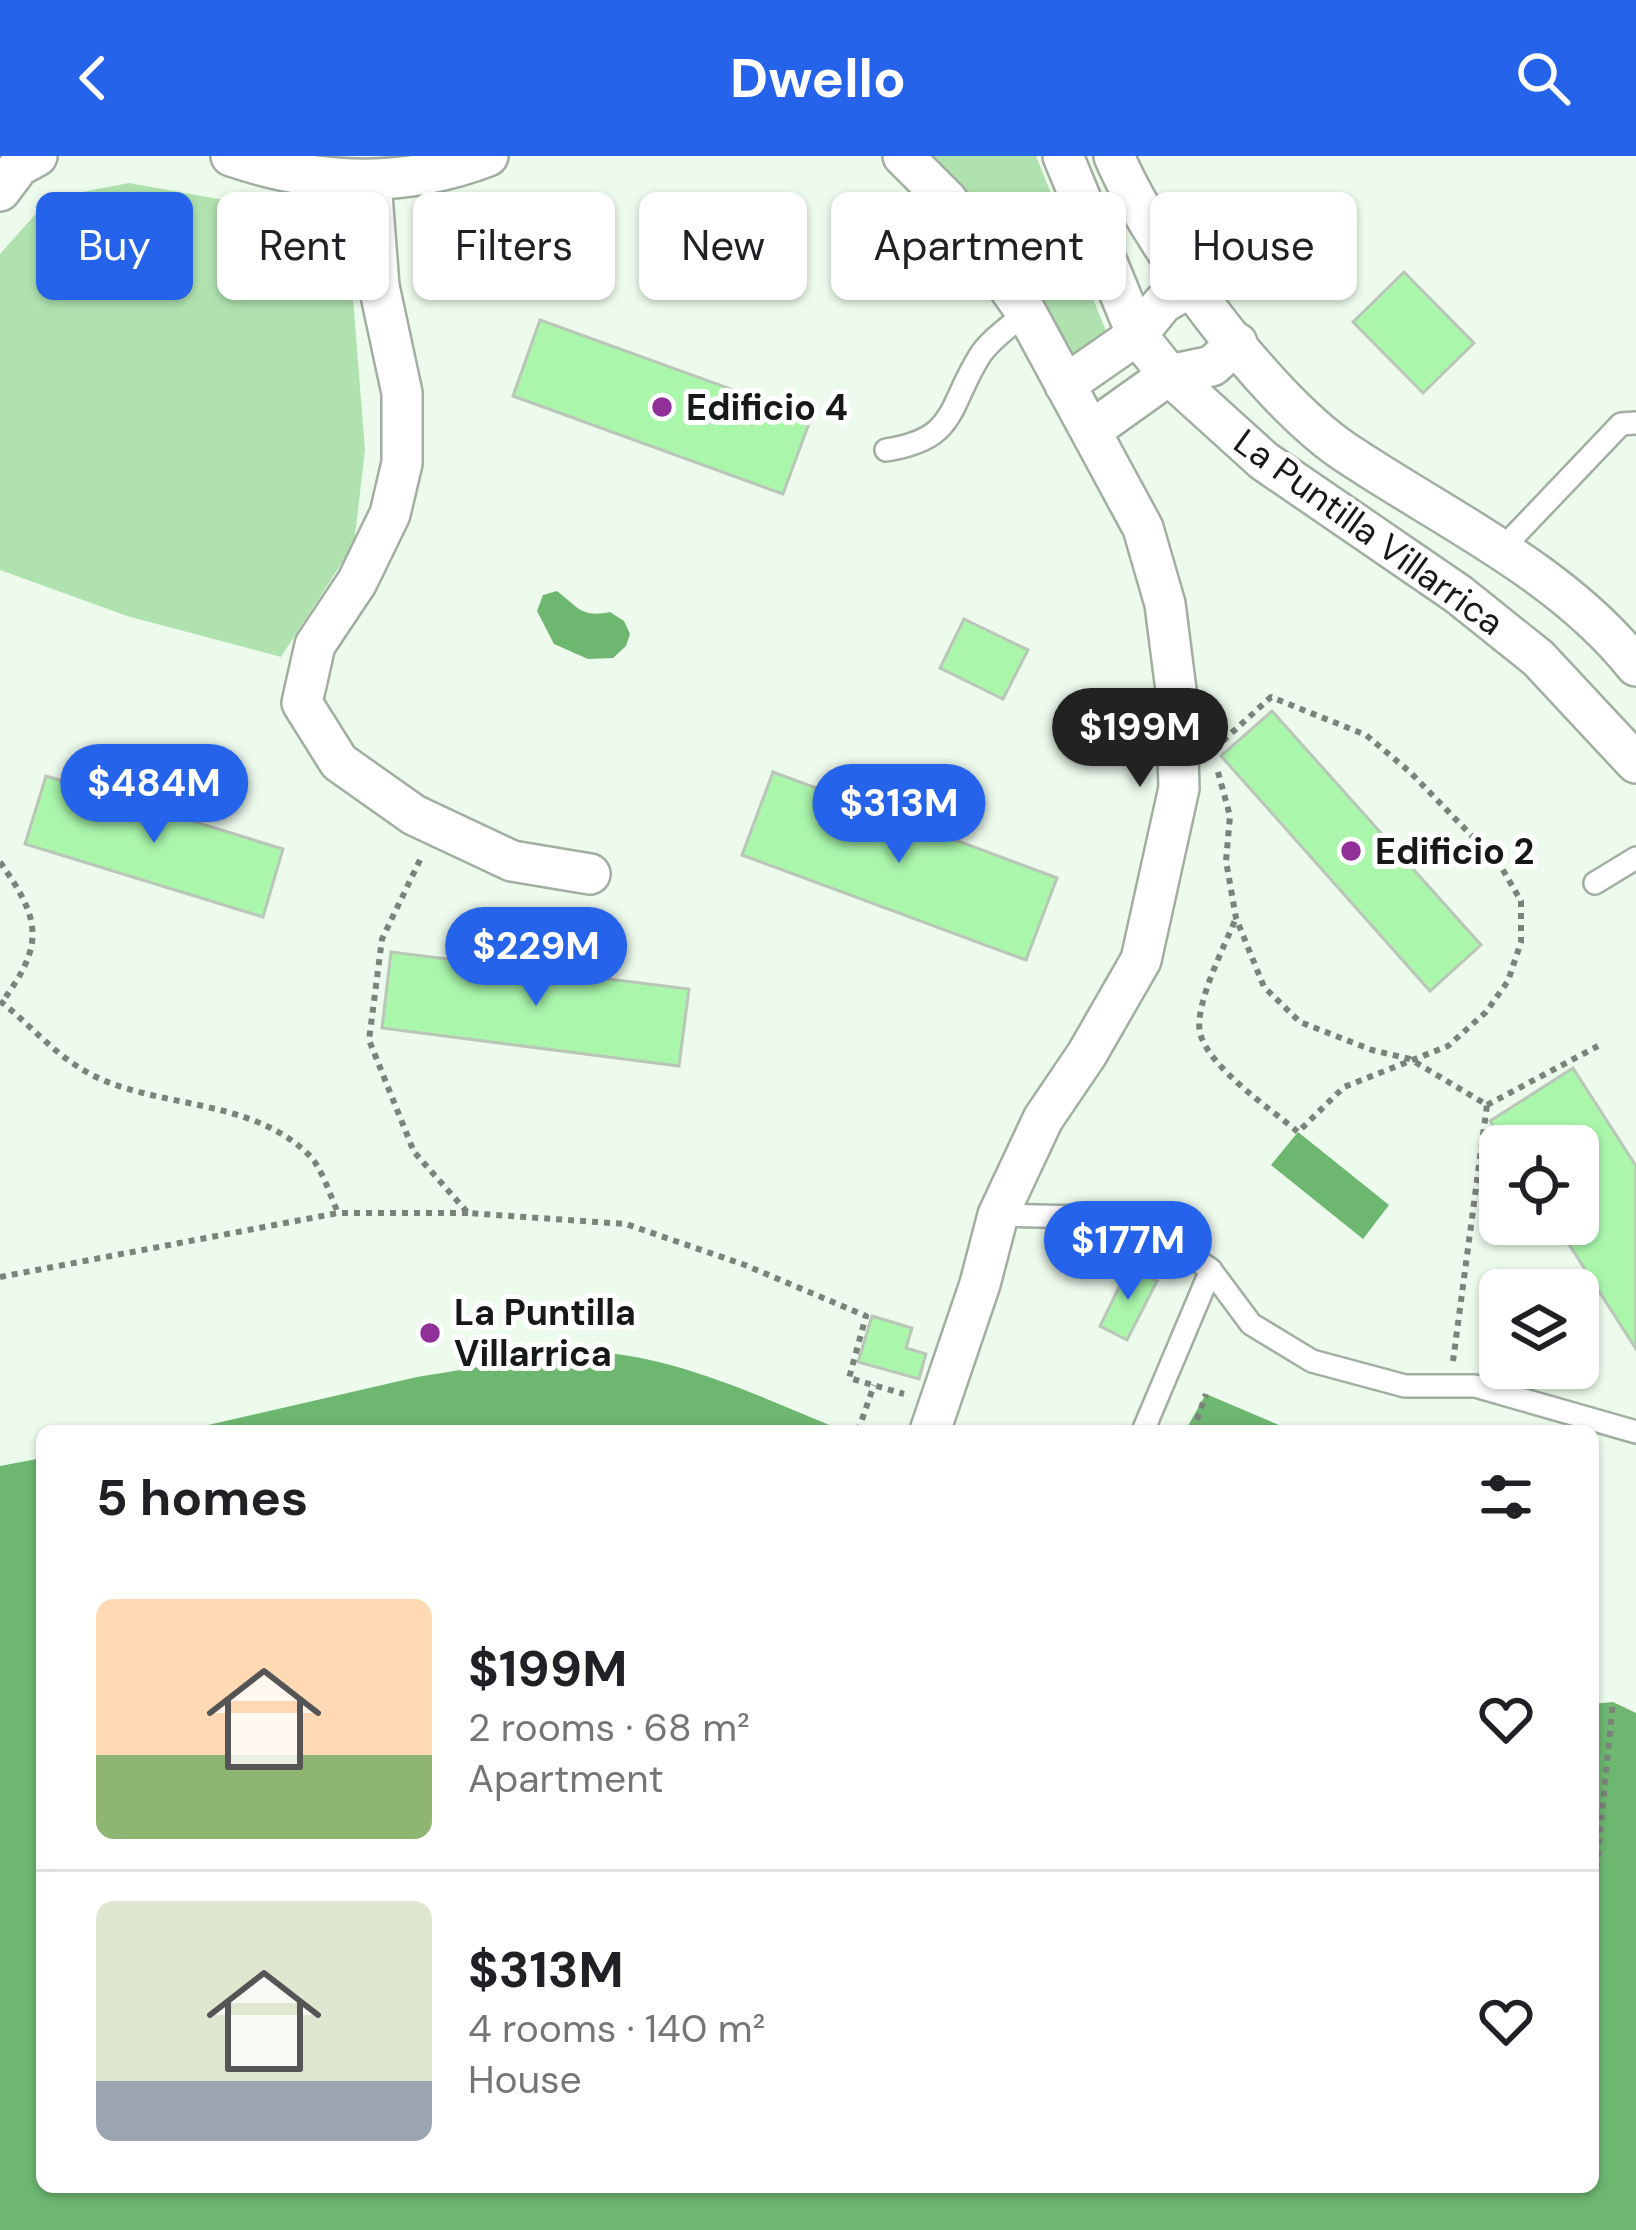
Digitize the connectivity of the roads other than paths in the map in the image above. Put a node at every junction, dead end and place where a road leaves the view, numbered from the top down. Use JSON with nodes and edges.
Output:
{"nodes":[{"id":1,"x":37,"y":156,"type":"edge"},
{"id":2,"x":231,"y":156,"type":"edge"},
{"id":3,"x":488,"y":156,"type":"edge"},
{"id":4,"x":903,"y":156,"type":"edge"},
{"id":5,"x":1063,"y":156,"type":"edge"},
{"id":6,"x":1114,"y":156,"type":"edge"},
{"id":7,"x":371,"y":182,"type":"junction"},
{"id":8,"x":0,"y":191,"type":"edge"},
{"id":9,"x":1150,"y":225,"type":"edge"},
{"id":10,"x":1168,"y":300,"type":"edge"},
{"id":11,"x":1205,"y":300,"type":"edge"},
{"id":12,"x":1026,"y":312,"type":"junction"},
{"id":13,"x":1137,"y":335,"type":"junction"},
{"id":14,"x":1237,"y":343,"type":"junction"},
{"id":15,"x":1168,"y":375,"type":"junction"},
{"id":16,"x":1065,"y":385,"type":"junction"},
{"id":17,"x":1636,"y":423,"type":"edge"},
{"id":18,"x":1092,"y":430,"type":"junction"},
{"id":19,"x":886,"y":450,"type":"dead end"},
{"id":20,"x":1499,"y":552,"type":"junction"},
{"id":21,"x":1636,"y":666,"type":"edge"},
{"id":22,"x":1636,"y":763,"type":"edge"},
{"id":23,"x":1636,"y":858,"type":"edge"},
{"id":24,"x":590,"y":874,"type":"dead end"},
{"id":25,"x":1595,"y":883,"type":"dead end"},
{"id":26,"x":998,"y":1214,"type":"junction"},
{"id":27,"x":1211,"y":1270,"type":"junction"},
{"id":28,"x":934,"y":1418,"type":"edge"},
{"id":29,"x":1146,"y":1425,"type":"edge"},
{"id":30,"x":1636,"y":1432,"type":"edge"}],
"edges":[{"from":1,"to":8,"type":"street"},
{"from":2,"to":7,"type":"street"},
{"from":3,"to":7,"type":"street"},
{"from":4,"to":12,"type":"street"},
{"from":5,"to":13,"type":"street","name":"La Puntilla Villarrica"},
{"from":6,"to":9,"type":"street","name":"La Puntilla Villarrica"},
{"from":7,"to":24,"type":"street"},
{"from":10,"to":13,"type":"street"},
{"from":11,"to":14,"type":"street","name":"La Puntilla Villarrica"},
{"from":12,"to":16,"type":"street"},
{"from":12,"to":19,"type":"lane"},
{"from":13,"to":15,"type":"street","name":"La Puntilla Villarrica"},
{"from":13,"to":16,"type":"street"},
{"from":14,"to":15,"type":"street"},
{"from":14,"to":20,"type":"street","name":"La Puntilla Villarrica"},
{"from":15,"to":18,"type":"street"},
{"from":15,"to":22,"type":"street","name":"La Puntilla Villarrica"},
{"from":16,"to":18,"type":"street"},
{"from":17,"to":20,"type":"lane"},
{"from":18,"to":26,"type":"street"},
{"from":20,"to":21,"type":"street","name":"La Puntilla Villarrica"},
{"from":23,"to":25,"type":"lane"},
{"from":26,"to":27,"type":"lane"},
{"from":26,"to":28,"type":"street"},
{"from":27,"to":29,"type":"lane"},
{"from":27,"to":30,"type":"lane"}]}
